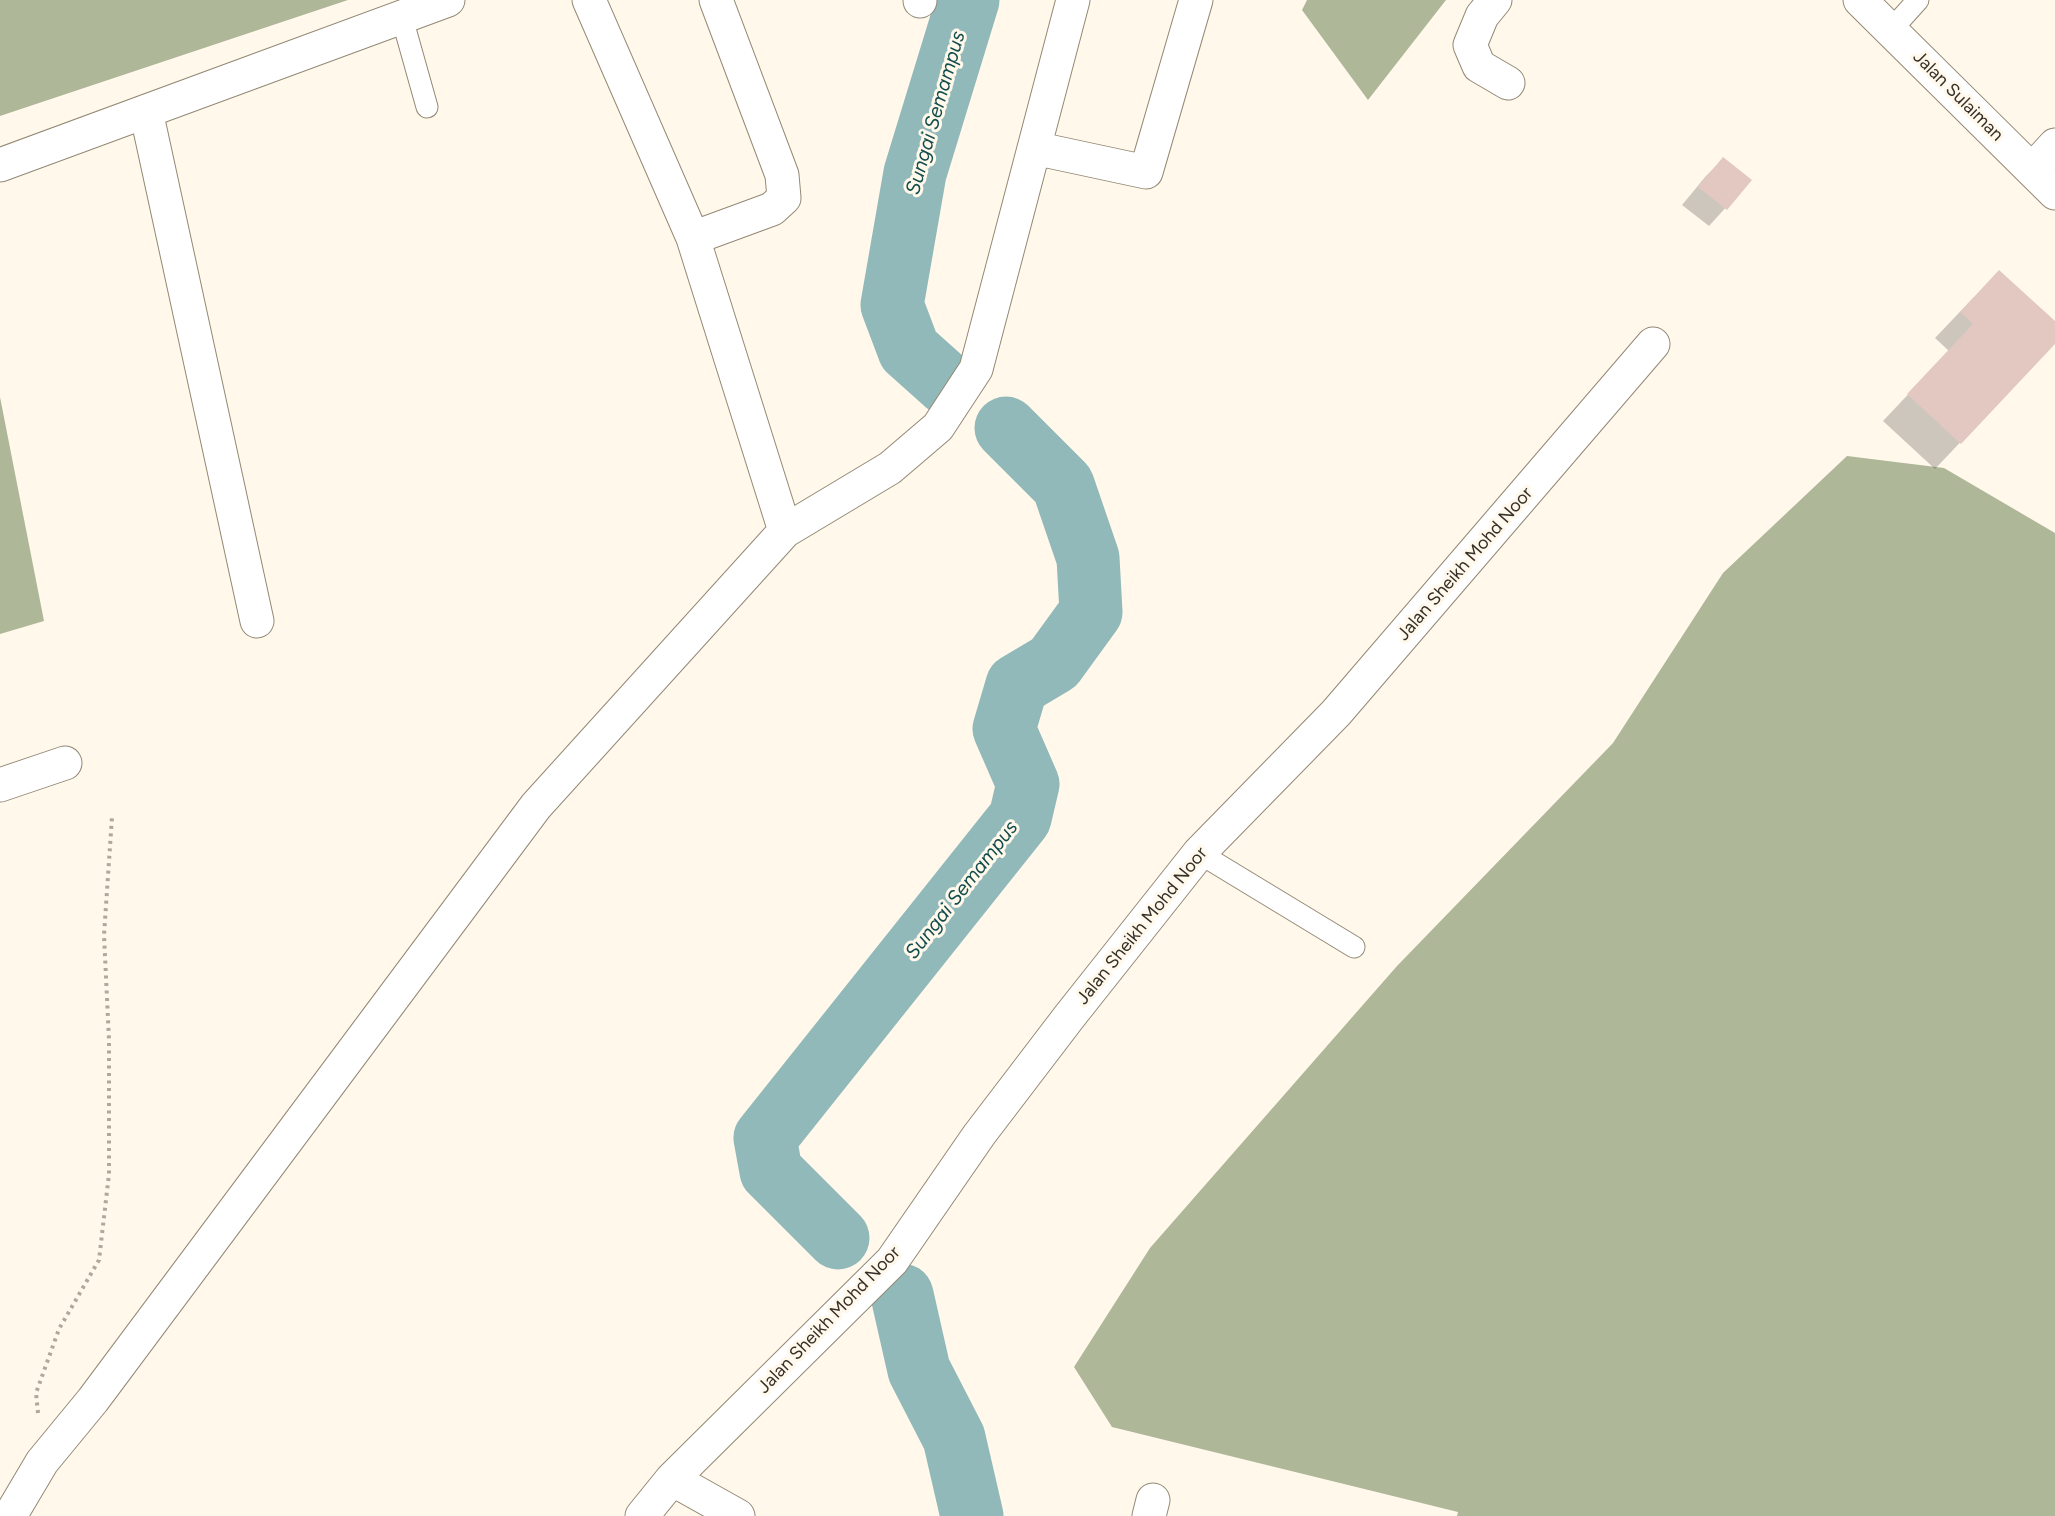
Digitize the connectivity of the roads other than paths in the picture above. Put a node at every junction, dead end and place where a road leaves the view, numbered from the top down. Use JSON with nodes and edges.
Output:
{"nodes":[{"id":1,"x":448,"y":0,"type":"edge"},
{"id":2,"x":589,"y":0,"type":"edge"},
{"id":3,"x":716,"y":0,"type":"edge"},
{"id":4,"x":1073,"y":0,"type":"edge"},
{"id":5,"x":1196,"y":0,"type":"edge"},
{"id":6,"x":1495,"y":0,"type":"edge"},
{"id":7,"x":1860,"y":0,"type":"edge"},
{"id":8,"x":1918,"y":0,"type":"edge"},
{"id":9,"x":402,"y":18,"type":"junction"},
{"id":10,"x":1891,"y":30,"type":"junction"},
{"id":11,"x":1508,"y":83,"type":"dead end"},
{"id":12,"x":428,"y":107,"type":"dead end"},
{"id":13,"x":146,"y":111,"type":"junction"},
{"id":14,"x":2055,"y":146,"type":"edge"},
{"id":15,"x":1034,"y":148,"type":"junction"},
{"id":16,"x":0,"y":165,"type":"edge"},
{"id":17,"x":2032,"y":170,"type":"junction"},
{"id":18,"x":2055,"y":193,"type":"edge"},
{"id":19,"x":693,"y":238,"type":"junction"},
{"id":20,"x":1653,"y":344,"type":"dead end"},
{"id":21,"x":785,"y":531,"type":"junction"},
{"id":22,"x":257,"y":621,"type":"dead end"},
{"id":23,"x":65,"y":763,"type":"dead end"},
{"id":24,"x":0,"y":785,"type":"edge"},
{"id":25,"x":1199,"y":853,"type":"junction"},
{"id":26,"x":1354,"y":947,"type":"dead end"},
{"id":27,"x":672,"y":1479,"type":"junction"},
{"id":28,"x":10,"y":1516,"type":"edge"},
{"id":29,"x":642,"y":1516,"type":"edge"},
{"id":30,"x":738,"y":1516,"type":"edge"}],
"edges":[{"from":1,"to":9,"type":"street"},
{"from":2,"to":19,"type":"street"},
{"from":3,"to":19,"type":"street"},
{"from":4,"to":15,"type":"street"},
{"from":5,"to":15,"type":"street"},
{"from":6,"to":11,"type":"street"},
{"from":7,"to":10,"type":"street","name":"Jalan Sulaiman"},
{"from":8,"to":10,"type":"lane"},
{"from":9,"to":12,"type":"lane"},
{"from":9,"to":13,"type":"street"},
{"from":10,"to":17,"type":"street","name":"Jalan Sulaiman"},
{"from":13,"to":16,"type":"street"},
{"from":13,"to":22,"type":"street"},
{"from":14,"to":17,"type":"street"},
{"from":15,"to":21,"type":"street"},
{"from":17,"to":18,"type":"street","name":"Jalan Sulaiman"},
{"from":19,"to":21,"type":"street"},
{"from":20,"to":25,"type":"street","name":"Jalan Sheikh Mohd Noor"},
{"from":21,"to":28,"type":"street"},
{"from":23,"to":24,"type":"street"},
{"from":25,"to":26,"type":"lane"},
{"from":25,"to":27,"type":"street","name":"Jalan Sheikh Mohd Noor"},
{"from":27,"to":29,"type":"street","name":"Jalan Sheikh Mohd Noor"},
{"from":27,"to":30,"type":"street"}]}
